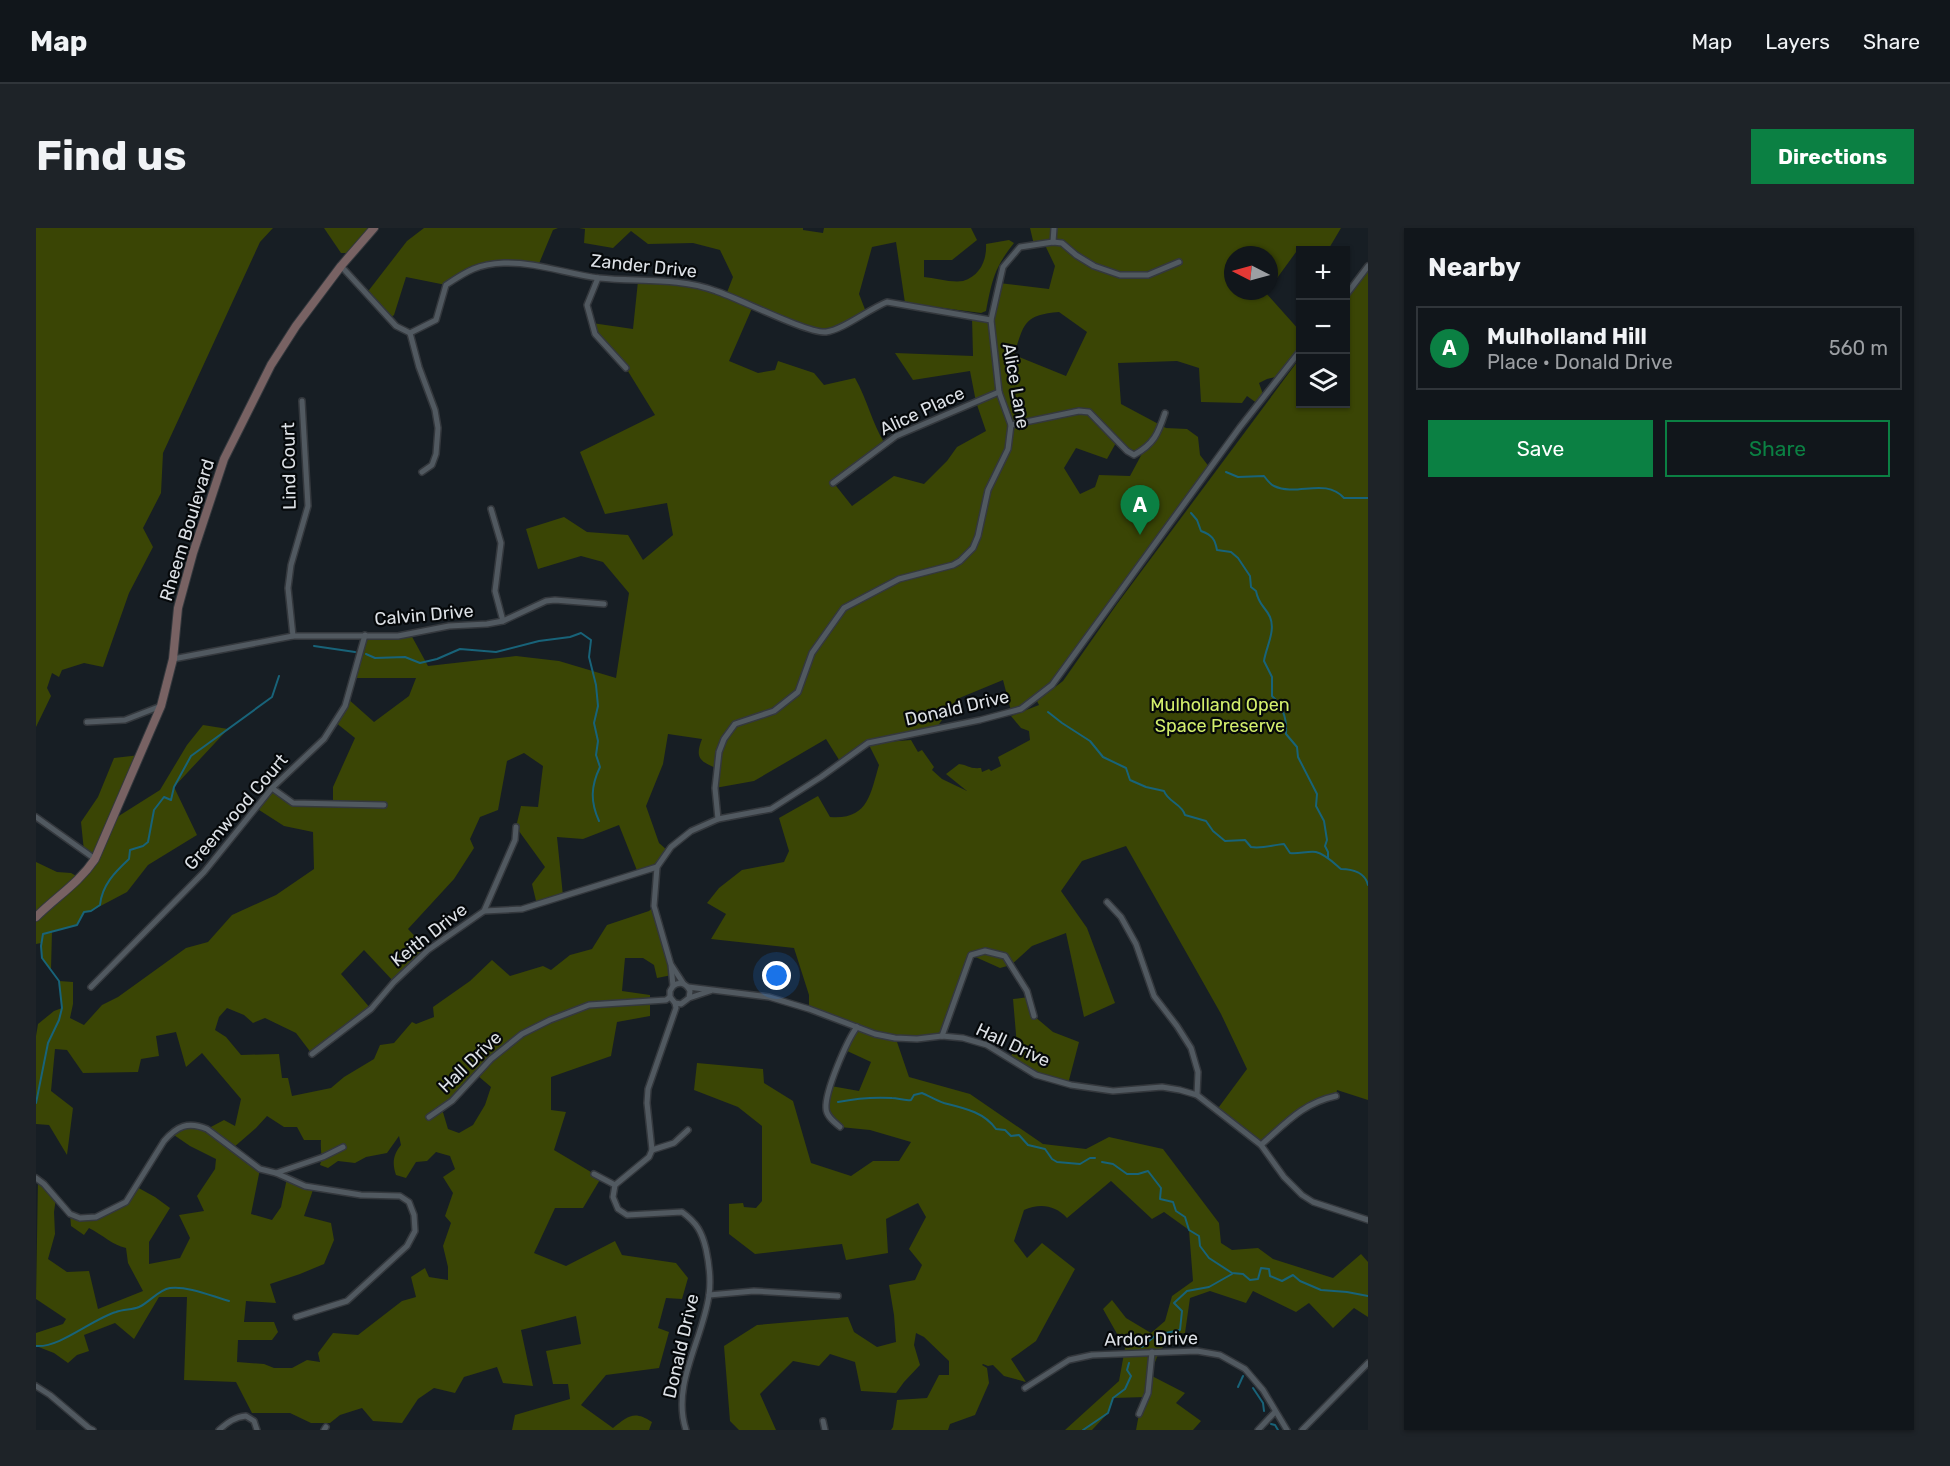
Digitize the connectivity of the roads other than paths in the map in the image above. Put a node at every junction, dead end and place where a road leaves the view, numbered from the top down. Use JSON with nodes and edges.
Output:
{"nodes":[{"id":1,"x":374,"y":228,"type":"edge"},
{"id":2,"x":1054,"y":228,"type":"edge"},
{"id":3,"x":1053,"y":242,"type":"junction"},
{"id":4,"x":1179,"y":262,"type":"dead end"},
{"id":5,"x":1368,"y":266,"type":"edge"},
{"id":6,"x":341,"y":267,"type":"junction"},
{"id":7,"x":597,"y":278,"type":"junction"},
{"id":8,"x":1350,"y":290,"type":"edge"},
{"id":9,"x":991,"y":320,"type":"junction"},
{"id":10,"x":410,"y":333,"type":"junction"},
{"id":11,"x":1298,"y":354,"type":"edge"},
{"id":12,"x":626,"y":368,"type":"dead end"},
{"id":13,"x":999,"y":392,"type":"junction"},
{"id":14,"x":302,"y":401,"type":"dead end"},
{"id":15,"x":1166,"y":413,"type":"dead end"},
{"id":16,"x":1011,"y":425,"type":"junction"},
{"id":17,"x":422,"y":472,"type":"dead end"},
{"id":18,"x":833,"y":483,"type":"dead end"},
{"id":19,"x":491,"y":509,"type":"dead end"},
{"id":20,"x":604,"y":604,"type":"dead end"},
{"id":21,"x":503,"y":621,"type":"junction"},
{"id":22,"x":365,"y":635,"type":"junction"},
{"id":23,"x":292,"y":636,"type":"junction"},
{"id":24,"x":173,"y":659,"type":"junction"},
{"id":25,"x":161,"y":706,"type":"junction"},
{"id":26,"x":87,"y":722,"type":"dead end"},
{"id":27,"x":272,"y":788,"type":"junction"},
{"id":28,"x":384,"y":805,"type":"dead end"},
{"id":29,"x":36,"y":817,"type":"edge"},
{"id":30,"x":718,"y":819,"type":"junction"},
{"id":31,"x":516,"y":827,"type":"dead end"},
{"id":32,"x":95,"y":859,"type":"junction"},
{"id":33,"x":657,"y":867,"type":"junction"},
{"id":34,"x":1107,"y":902,"type":"dead end"},
{"id":35,"x":484,"y":911,"type":"junction"},
{"id":36,"x":36,"y":917,"type":"edge"},
{"id":37,"x":671,"y":964,"type":"junction"},
{"id":38,"x":686,"y":985,"type":"junction"},
{"id":39,"x":673,"y":986,"type":"junction"},
{"id":40,"x":91,"y":987,"type":"dead end"},
{"id":41,"x":712,"y":990,"type":"junction"},
{"id":42,"x":670,"y":997,"type":"junction"},
{"id":43,"x":689,"y":998,"type":"junction"},
{"id":44,"x":675,"y":1003,"type":"junction"},
{"id":45,"x":1034,"y":1016,"type":"dead end"},
{"id":46,"x":857,"y":1027,"type":"junction"},
{"id":47,"x":942,"y":1036,"type":"junction"},
{"id":48,"x":312,"y":1054,"type":"dead end"},
{"id":49,"x":1197,"y":1095,"type":"junction"},
{"id":50,"x":1336,"y":1096,"type":"dead end"},
{"id":51,"x":429,"y":1117,"type":"dead end"},
{"id":52,"x":840,"y":1127,"type":"dead end"},
{"id":53,"x":688,"y":1130,"type":"dead end"},
{"id":54,"x":1261,"y":1145,"type":"junction"},
{"id":55,"x":344,"y":1147,"type":"dead end"},
{"id":56,"x":652,"y":1150,"type":"junction"},
{"id":57,"x":276,"y":1173,"type":"junction"},
{"id":58,"x":594,"y":1174,"type":"dead end"},
{"id":59,"x":36,"y":1178,"type":"edge"},
{"id":60,"x":615,"y":1185,"type":"junction"},
{"id":61,"x":1368,"y":1220,"type":"edge"},
{"id":62,"x":709,"y":1295,"type":"junction"},
{"id":63,"x":838,"y":1296,"type":"dead end"},
{"id":64,"x":296,"y":1317,"type":"dead end"},
{"id":65,"x":1152,"y":1352,"type":"junction"},
{"id":66,"x":1368,"y":1364,"type":"edge"},
{"id":67,"x":36,"y":1386,"type":"edge"},
{"id":68,"x":1025,"y":1388,"type":"dead end"},
{"id":69,"x":1275,"y":1412,"type":"junction"},
{"id":70,"x":1139,"y":1414,"type":"dead end"},
{"id":71,"x":823,"y":1421,"type":"dead end"},
{"id":72,"x":93,"y":1430,"type":"edge"},
{"id":73,"x":219,"y":1430,"type":"edge"},
{"id":74,"x":257,"y":1430,"type":"edge"},
{"id":75,"x":686,"y":1430,"type":"edge"},
{"id":76,"x":825,"y":1430,"type":"edge"},
{"id":77,"x":1258,"y":1430,"type":"edge"},
{"id":78,"x":1287,"y":1430,"type":"edge"},
{"id":79,"x":1302,"y":1430,"type":"edge"}],
"edges":[{"from":1,"to":6,"type":"street","name":"Rheem Boulevard"},
{"from":2,"to":3,"type":"street"},
{"from":3,"to":4,"type":"street"},
{"from":3,"to":9,"type":"street","name":"Alice Lane"},
{"from":5,"to":8,"type":"street"},
{"from":6,"to":10,"type":"street"},
{"from":6,"to":24,"type":"street","name":"Rheem Boulevard"},
{"from":7,"to":9,"type":"street","name":"Zander Drive"},
{"from":7,"to":10,"type":"street","name":"Zander Drive"},
{"from":7,"to":12,"type":"street"},
{"from":9,"to":13,"type":"street","name":"Alice Lane"},
{"from":10,"to":17,"type":"street"},
{"from":11,"to":30,"type":"street","name":"Donald Drive"},
{"from":13,"to":16,"type":"street","name":"Alice Lane"},
{"from":13,"to":18,"type":"street","name":"Alice Place"},
{"from":14,"to":23,"type":"street","name":"Lind Court"},
{"from":15,"to":16,"type":"street"},
{"from":16,"to":30,"type":"street","name":"Alice Lane"},
{"from":19,"to":21,"type":"street"},
{"from":20,"to":21,"type":"street","name":"Calvin Drive"},
{"from":21,"to":22,"type":"street","name":"Calvin Drive"},
{"from":22,"to":23,"type":"street","name":"Calvin Drive"},
{"from":22,"to":27,"type":"street","name":"Greenwood Court"},
{"from":23,"to":24,"type":"street","name":"Calvin Drive"},
{"from":24,"to":25,"type":"street","name":"Rheem Boulevard"},
{"from":25,"to":26,"type":"street"},
{"from":25,"to":32,"type":"street","name":"Rheem Boulevard"},
{"from":27,"to":28,"type":"street"},
{"from":27,"to":40,"type":"street","name":"Greenwood Court"},
{"from":29,"to":32,"type":"street"},
{"from":30,"to":33,"type":"street","name":"Donald Drive"},
{"from":31,"to":35,"type":"street"},
{"from":32,"to":36,"type":"street","name":"Rheem Boulevard"},
{"from":33,"to":35,"type":"street","name":"Keith Drive"},
{"from":33,"to":37,"type":"street"},
{"from":34,"to":49,"type":"street"},
{"from":35,"to":48,"type":"street","name":"Keith Drive"},
{"from":37,"to":38,"type":"street"},
{"from":37,"to":39,"type":"street"},
{"from":38,"to":39,"type":"street"},
{"from":38,"to":41,"type":"street","name":"Hall Drive"},
{"from":38,"to":43,"type":"street"},
{"from":39,"to":42,"type":"street"},
{"from":41,"to":43,"type":"street","name":"Hall Drive"},
{"from":41,"to":46,"type":"street","name":"Hall Drive"},
{"from":42,"to":44,"type":"street"},
{"from":42,"to":51,"type":"street","name":"Hall Drive"},
{"from":43,"to":44,"type":"street"},
{"from":44,"to":56,"type":"street"},
{"from":45,"to":47,"type":"street"},
{"from":46,"to":47,"type":"street","name":"Hall Drive"},
{"from":46,"to":52,"type":"street"},
{"from":47,"to":49,"type":"street","name":"Hall Drive"},
{"from":49,"to":54,"type":"street","name":"Hall Drive"},
{"from":50,"to":54,"type":"street"},
{"from":53,"to":56,"type":"street"},
{"from":54,"to":61,"type":"street","name":"Hall Drive"},
{"from":55,"to":57,"type":"street"},
{"from":56,"to":60,"type":"street"},
{"from":57,"to":59,"type":"street"},
{"from":57,"to":64,"type":"street"},
{"from":58,"to":60,"type":"street"},
{"from":60,"to":62,"type":"street","name":"Donald Drive"},
{"from":62,"to":63,"type":"street"},
{"from":62,"to":75,"type":"street","name":"Donald Drive"},
{"from":65,"to":68,"type":"street","name":"Ardor Drive"},
{"from":65,"to":69,"type":"street","name":"Ardor Drive"},
{"from":65,"to":70,"type":"street"},
{"from":66,"to":79,"type":"street"},
{"from":67,"to":72,"type":"street"},
{"from":69,"to":77,"type":"street"},
{"from":69,"to":78,"type":"street","name":"Ardor Drive"},
{"from":71,"to":76,"type":"street"},
{"from":73,"to":74,"type":"street"}]}
